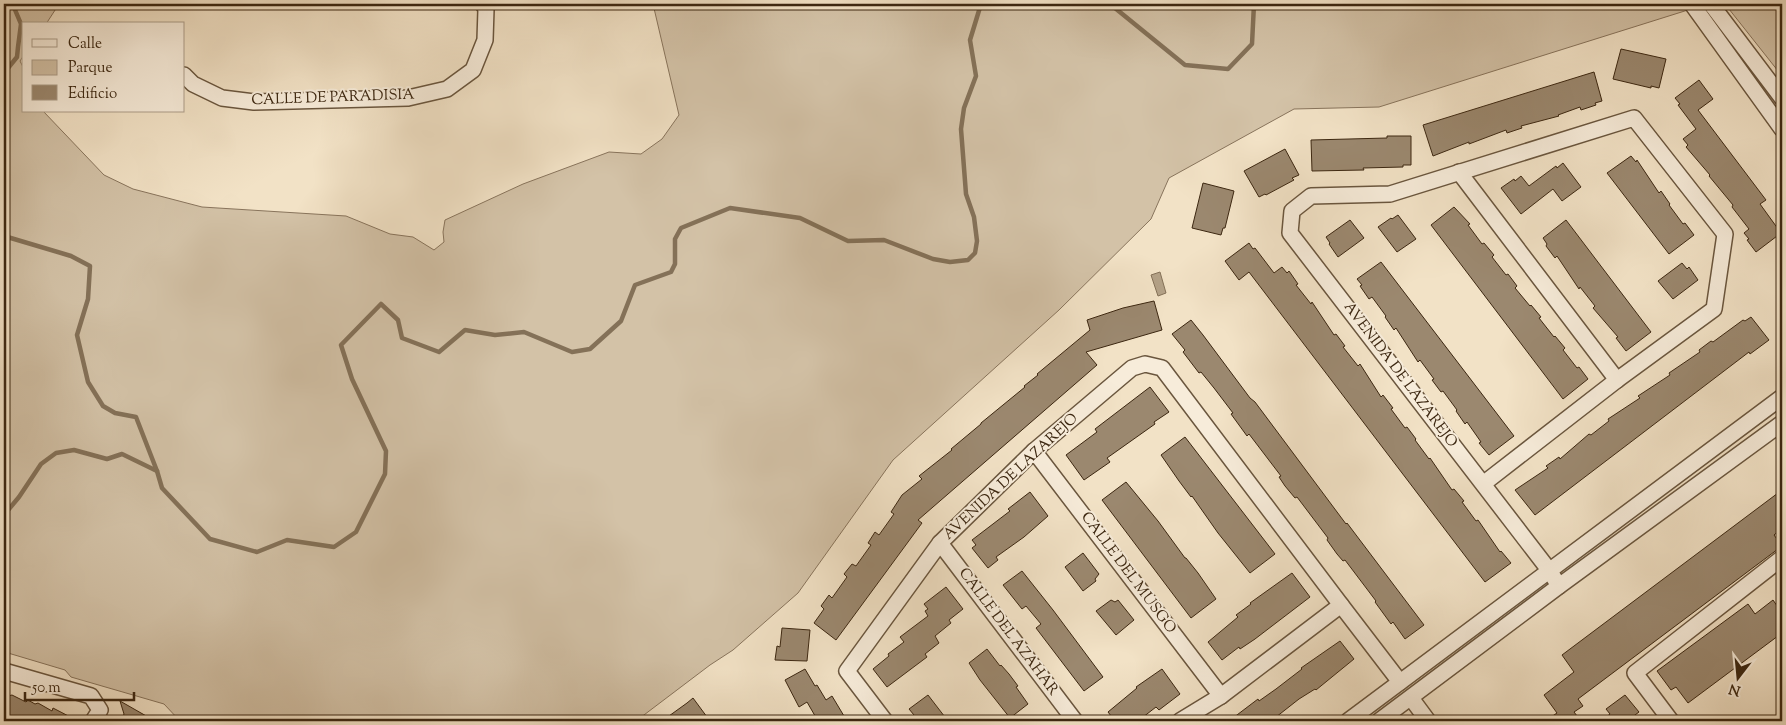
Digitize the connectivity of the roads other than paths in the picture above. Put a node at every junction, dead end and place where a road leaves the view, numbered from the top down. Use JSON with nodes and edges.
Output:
{"nodes":[{"id":1,"x":483,"y":4,"type":"edge"},
{"id":2,"x":1711,"y":4,"type":"edge"},
{"id":3,"x":1694,"y":7,"type":"edge"},
{"id":4,"x":185,"y":76,"type":"edge"},
{"id":5,"x":1782,"y":98,"type":"edge"},
{"id":6,"x":1782,"y":129,"type":"edge"},
{"id":7,"x":1459,"y":172,"type":"junction"},
{"id":8,"x":1617,"y":380,"type":"junction"},
{"id":9,"x":1782,"y":397,"type":"edge"},
{"id":10,"x":1782,"y":423,"type":"edge"},
{"id":11,"x":1034,"y":451,"type":"junction"},
{"id":12,"x":1483,"y":484,"type":"junction"},
{"id":13,"x":940,"y":543,"type":"junction"},
{"id":14,"x":1782,"y":558,"type":"edge"},
{"id":15,"x":1549,"y":570,"type":"junction"},
{"id":16,"x":1559,"y":586,"type":"junction"},
{"id":17,"x":1340,"y":605,"type":"junction"},
{"id":18,"x":4,"y":670,"type":"edge"},
{"id":19,"x":1400,"y":682,"type":"junction"},
{"id":20,"x":1221,"y":696,"type":"junction"},
{"id":21,"x":1411,"y":698,"type":"junction"},
{"id":22,"x":94,"y":721,"type":"edge"},
{"id":23,"x":884,"y":721,"type":"edge"},
{"id":24,"x":1075,"y":721,"type":"edge"},
{"id":25,"x":1180,"y":721,"type":"edge"},
{"id":26,"x":1348,"y":721,"type":"edge"},
{"id":27,"x":1379,"y":721,"type":"edge"},
{"id":28,"x":1428,"y":721,"type":"edge"},
{"id":29,"x":1670,"y":721,"type":"edge"}],
"edges":[{"from":1,"to":4,"type":"street","name":"CALLE DE PARADISIA"},
{"from":2,"to":5,"type":"street"},
{"from":3,"to":6,"type":"street"},
{"from":7,"to":8,"type":"street"},
{"from":7,"to":8,"type":"street","name":"AVENIDA DE LAZAREJO"},
{"from":7,"to":12,"type":"street","name":"AVENIDA DE LAZAREJO"},
{"from":8,"to":12,"type":"street","name":"AVENIDA DE LAZAREJO"},
{"from":9,"to":15,"type":"street"},
{"from":10,"to":16,"type":"street"},
{"from":11,"to":13,"type":"street","name":"AVENIDA DE LAZAREJO"},
{"from":11,"to":17,"type":"street","name":"AVENIDA DE LAZAREJO"},
{"from":11,"to":20,"type":"street","name":"CALLE DEL MUSGO"},
{"from":12,"to":15,"type":"street","name":"AVENIDA DE LAZAREJO"},
{"from":13,"to":23,"type":"street","name":"AVENIDA DE LAZAREJO"},
{"from":13,"to":24,"type":"street","name":"CALLE DEL AZAHAR"},
{"from":14,"to":29,"type":"street"},
{"from":15,"to":16,"type":"street","name":"AVENIDA DE LAZAREJO"},
{"from":15,"to":19,"type":"street"},
{"from":16,"to":21,"type":"street"},
{"from":17,"to":19,"type":"street","name":"AVENIDA DE LAZAREJO"},
{"from":17,"to":20,"type":"street"},
{"from":18,"to":22,"type":"street"},
{"from":19,"to":26,"type":"street"},
{"from":20,"to":25,"type":"street"},
{"from":21,"to":27,"type":"street"},
{"from":21,"to":28,"type":"street"}]}
